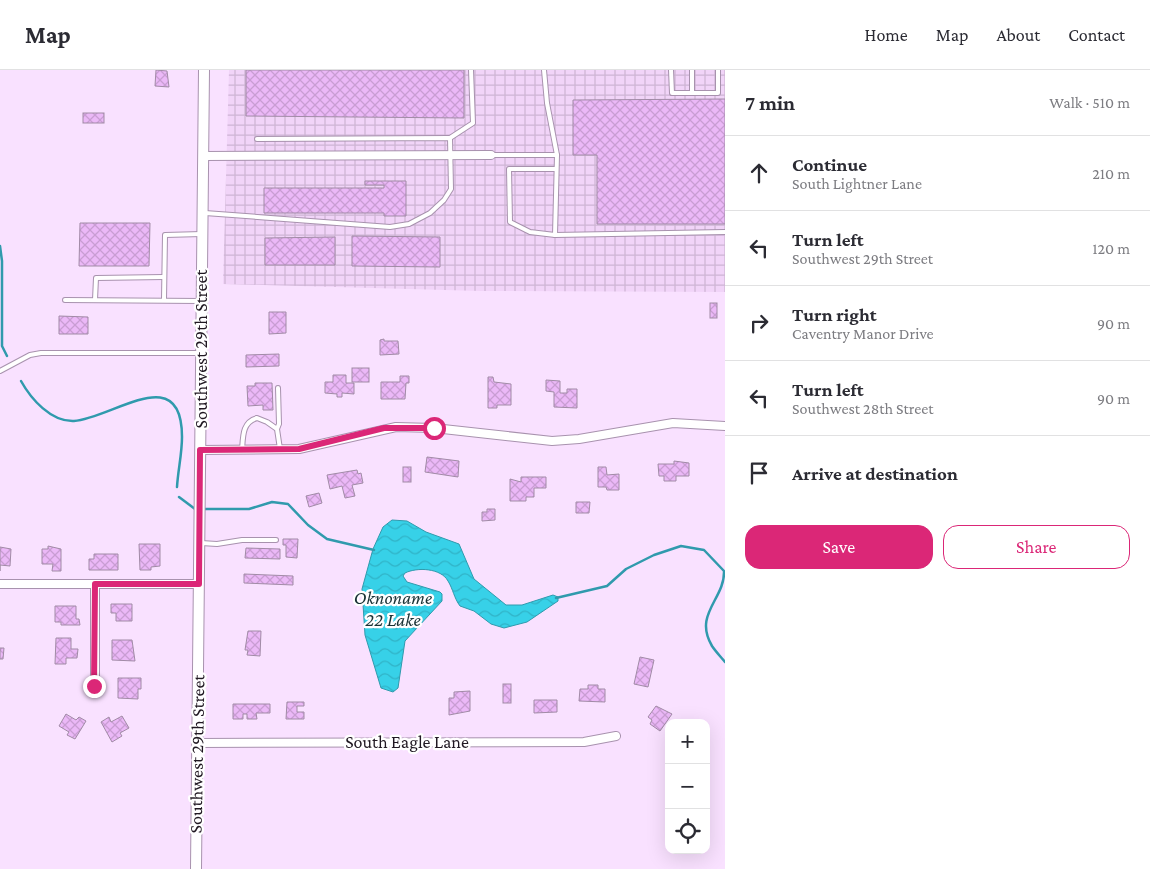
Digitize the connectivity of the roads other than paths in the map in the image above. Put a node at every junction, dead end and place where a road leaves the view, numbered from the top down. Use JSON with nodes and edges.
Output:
{"nodes":[{"id":1,"x":204,"y":70,"type":"edge"},
{"id":2,"x":471,"y":70,"type":"edge"},
{"id":3,"x":544,"y":70,"type":"edge"},
{"id":4,"x":671,"y":70,"type":"edge"},
{"id":5,"x":692,"y":70,"type":"edge"},
{"id":6,"x":718,"y":70,"type":"edge"},
{"id":7,"x":692,"y":93,"type":"junction"},
{"id":8,"x":450,"y":138,"type":"junction"},
{"id":9,"x":256,"y":139,"type":"dead end"},
{"id":10,"x":491,"y":155,"type":"joint"},
{"id":11,"x":203,"y":156,"type":"junction"},
{"id":12,"x":451,"y":156,"type":"junction"},
{"id":13,"x":558,"y":156,"type":"junction"},
{"id":14,"x":556,"y":169,"type":"junction"},
{"id":15,"x":202,"y":212,"type":"junction"},
{"id":16,"x":725,"y":232,"type":"edge"},
{"id":17,"x":202,"y":234,"type":"junction"},
{"id":18,"x":555,"y":234,"type":"junction"},
{"id":19,"x":164,"y":277,"type":"junction"},
{"id":20,"x":65,"y":300,"type":"dead end"},
{"id":21,"x":94,"y":300,"type":"junction"},
{"id":22,"x":164,"y":300,"type":"junction"},
{"id":23,"x":201,"y":301,"type":"junction"},
{"id":24,"x":201,"y":353,"type":"junction"},
{"id":25,"x":0,"y":370,"type":"edge"},
{"id":26,"x":278,"y":388,"type":"dead end"},
{"id":27,"x":725,"y":426,"type":"edge"},
{"id":28,"x":277,"y":430,"type":"junction"},
{"id":29,"x":200,"y":450,"type":"junction"},
{"id":30,"x":280,"y":450,"type":"junction"},
{"id":31,"x":242,"y":451,"type":"junction"},
{"id":32,"x":276,"y":540,"type":"dead end"},
{"id":33,"x":199,"y":542,"type":"junction"},
{"id":34,"x":0,"y":584,"type":"edge"},
{"id":35,"x":95,"y":584,"type":"junction"},
{"id":36,"x":199,"y":584,"type":"junction"},
{"id":37,"x":94,"y":686,"type":"dead end"},
{"id":38,"x":616,"y":736,"type":"dead end"},
{"id":39,"x":197,"y":743,"type":"junction"},
{"id":40,"x":196,"y":869,"type":"edge"}],
"edges":[{"from":1,"to":11,"type":"street","name":"Southwest 29th Street"},
{"from":2,"to":8,"type":"lane"},
{"from":3,"to":13,"type":"lane"},
{"from":4,"to":7,"type":"lane"},
{"from":5,"to":7,"type":"lane"},
{"from":6,"to":7,"type":"lane"},
{"from":8,"to":9,"type":"lane"},
{"from":8,"to":12,"type":"lane"},
{"from":10,"to":12,"type":"street"},
{"from":10,"to":13,"type":"lane"},
{"from":11,"to":12,"type":"street"},
{"from":11,"to":15,"type":"street","name":"Southwest 29th Street"},
{"from":12,"to":15,"type":"lane"},
{"from":13,"to":14,"type":"lane"},
{"from":14,"to":18,"type":"lane"},
{"from":14,"to":18,"type":"lane"},
{"from":15,"to":17,"type":"street","name":"Southwest 29th Street"},
{"from":16,"to":18,"type":"lane"},
{"from":17,"to":19,"type":"lane"},
{"from":17,"to":23,"type":"street","name":"Southwest 29th Street"},
{"from":19,"to":21,"type":"lane"},
{"from":19,"to":22,"type":"lane"},
{"from":20,"to":21,"type":"lane"},
{"from":21,"to":22,"type":"lane"},
{"from":22,"to":23,"type":"lane"},
{"from":23,"to":24,"type":"street","name":"Southwest 29th Street"},
{"from":24,"to":25,"type":"lane"},
{"from":24,"to":29,"type":"street","name":"Southwest 29th Street"},
{"from":26,"to":28,"type":"lane"},
{"from":27,"to":30,"type":"street"},
{"from":28,"to":30,"type":"lane"},
{"from":28,"to":31,"type":"lane"},
{"from":29,"to":31,"type":"street"},
{"from":29,"to":33,"type":"street","name":"Southwest 29th Street"},
{"from":30,"to":31,"type":"street"},
{"from":32,"to":33,"type":"lane"},
{"from":33,"to":36,"type":"street","name":"Southwest 29th Street"},
{"from":34,"to":35,"type":"street"},
{"from":35,"to":36,"type":"street"},
{"from":35,"to":37,"type":"street"},
{"from":36,"to":39,"type":"street","name":"Southwest 29th Street"},
{"from":38,"to":39,"type":"street","name":"South Eagle Lane"},
{"from":39,"to":40,"type":"street","name":"Southwest 29th Street"}]}
